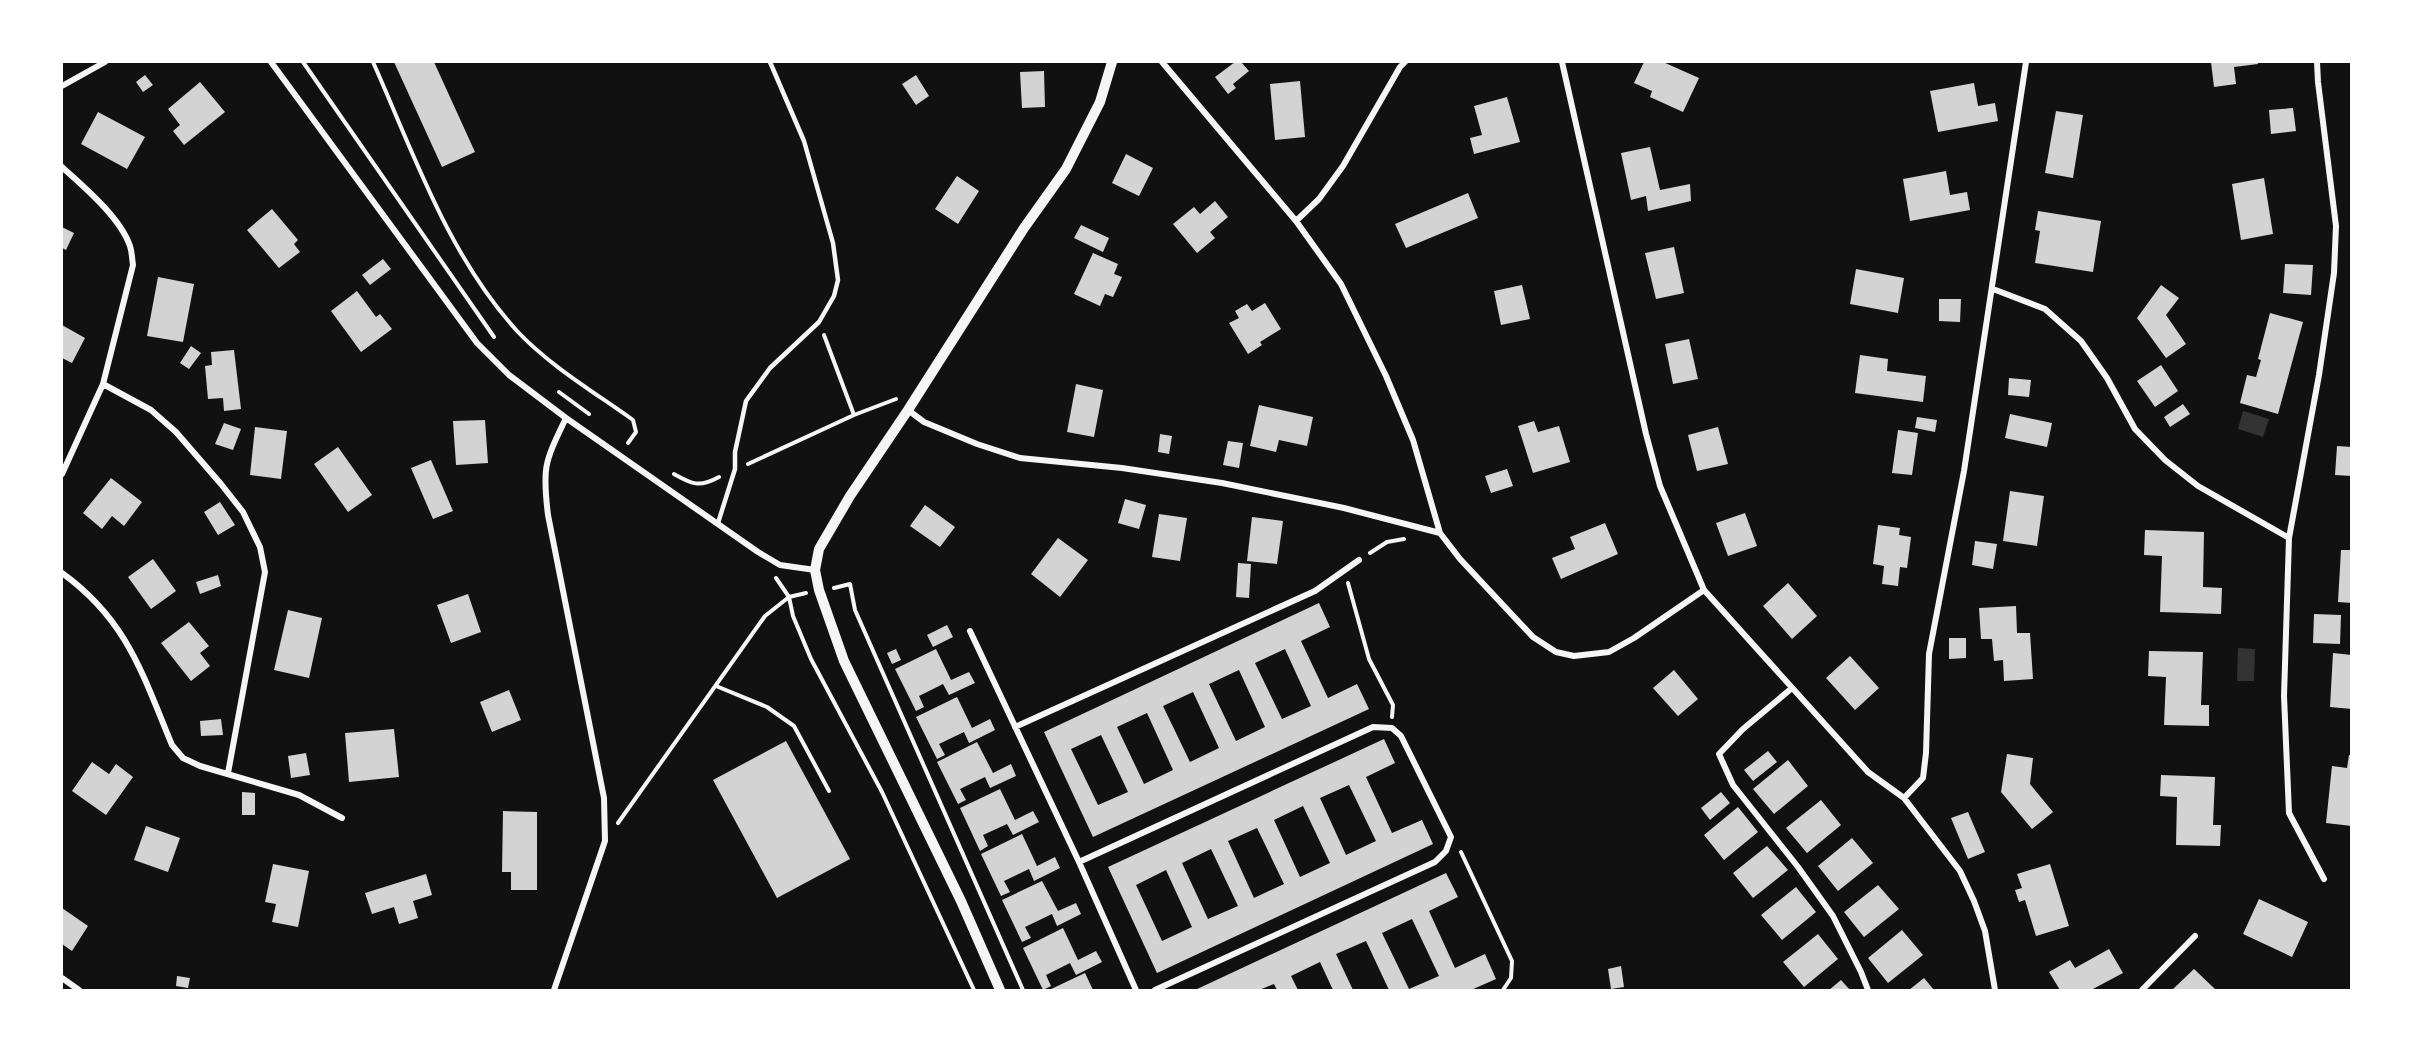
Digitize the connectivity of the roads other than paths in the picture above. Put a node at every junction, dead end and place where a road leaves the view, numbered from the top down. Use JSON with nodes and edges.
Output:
{"nodes":[{"id":1,"x":105,"y":62,"type":"edge"},
{"id":2,"x":271,"y":62,"type":"edge"},
{"id":3,"x":770,"y":62,"type":"edge"},
{"id":4,"x":1113,"y":62,"type":"edge"},
{"id":5,"x":1162,"y":62,"type":"edge"},
{"id":6,"x":1405,"y":62,"type":"edge"},
{"id":7,"x":1562,"y":62,"type":"edge"},
{"id":8,"x":2026,"y":62,"type":"edge"},
{"id":9,"x":2317,"y":62,"type":"edge"},
{"id":10,"x":62,"y":86,"type":"edge"},
{"id":11,"x":62,"y":166,"type":"edge"},
{"id":12,"x":1296,"y":221,"type":"junction"},
{"id":13,"x":1993,"y":289,"type":"junction"},
{"id":14,"x":103,"y":384,"type":"junction"},
{"id":15,"x":908,"y":410,"type":"junction"},
{"id":16,"x":566,"y":418,"type":"junction"},
{"id":17,"x":62,"y":474,"type":"edge"},
{"id":18,"x":718,"y":523,"type":"junction"},
{"id":19,"x":1440,"y":533,"type":"junction"},
{"id":20,"x":2289,"y":538,"type":"junction"},
{"id":21,"x":1359,"y":560,"type":"road end"},
{"id":22,"x":815,"y":570,"type":"junction"},
{"id":23,"x":62,"y":573,"type":"edge"},
{"id":24,"x":1704,"y":590,"type":"junction"},
{"id":25,"x":970,"y":632,"type":"dead end"},
{"id":26,"x":1792,"y":688,"type":"junction"},
{"id":27,"x":1015,"y":727,"type":"junction"},
{"id":28,"x":228,"y":773,"type":"junction"},
{"id":29,"x":1904,"y":798,"type":"junction"},
{"id":30,"x":342,"y":818,"type":"dead end"},
{"id":31,"x":1079,"y":862,"type":"junction"},
{"id":32,"x":2324,"y":879,"type":"dead end"},
{"id":33,"x":2195,"y":936,"type":"dead end"},
{"id":34,"x":62,"y":978,"type":"edge"},
{"id":35,"x":79,"y":990,"type":"edge"},
{"id":36,"x":554,"y":990,"type":"edge"},
{"id":37,"x":1000,"y":990,"type":"edge"},
{"id":38,"x":1136,"y":990,"type":"edge"},
{"id":39,"x":1155,"y":990,"type":"edge"},
{"id":40,"x":1868,"y":990,"type":"edge"},
{"id":41,"x":1995,"y":990,"type":"edge"},
{"id":42,"x":2142,"y":990,"type":"edge"}],
"edges":[{"from":1,"to":10,"type":"street"},
{"from":2,"to":16,"type":"street"},
{"from":3,"to":18,"type":"lane"},
{"from":4,"to":15,"type":"street"},
{"from":5,"to":12,"type":"street"},
{"from":6,"to":12,"type":"street"},
{"from":7,"to":24,"type":"street"},
{"from":8,"to":13,"type":"street"},
{"from":9,"to":20,"type":"street"},
{"from":11,"to":14,"type":"street"},
{"from":12,"to":19,"type":"street"},
{"from":13,"to":20,"type":"street"},
{"from":13,"to":29,"type":"street"},
{"from":14,"to":17,"type":"street"},
{"from":14,"to":28,"type":"street"},
{"from":15,"to":19,"type":"street"},
{"from":15,"to":22,"type":"street"},
{"from":16,"to":18,"type":"street"},
{"from":16,"to":36,"type":"street"},
{"from":18,"to":22,"type":"street"},
{"from":19,"to":24,"type":"street"},
{"from":20,"to":32,"type":"street"},
{"from":21,"to":27,"type":"street"},
{"from":22,"to":37,"type":"street"},
{"from":23,"to":28,"type":"street"},
{"from":24,"to":26,"type":"street"},
{"from":25,"to":27,"type":"street"},
{"from":26,"to":29,"type":"street"},
{"from":26,"to":40,"type":"street"},
{"from":27,"to":31,"type":"street"},
{"from":28,"to":30,"type":"street"},
{"from":29,"to":41,"type":"street"},
{"from":31,"to":38,"type":"street"},
{"from":31,"to":39,"type":"street"},
{"from":33,"to":42,"type":"street"},
{"from":34,"to":35,"type":"street"}]}
